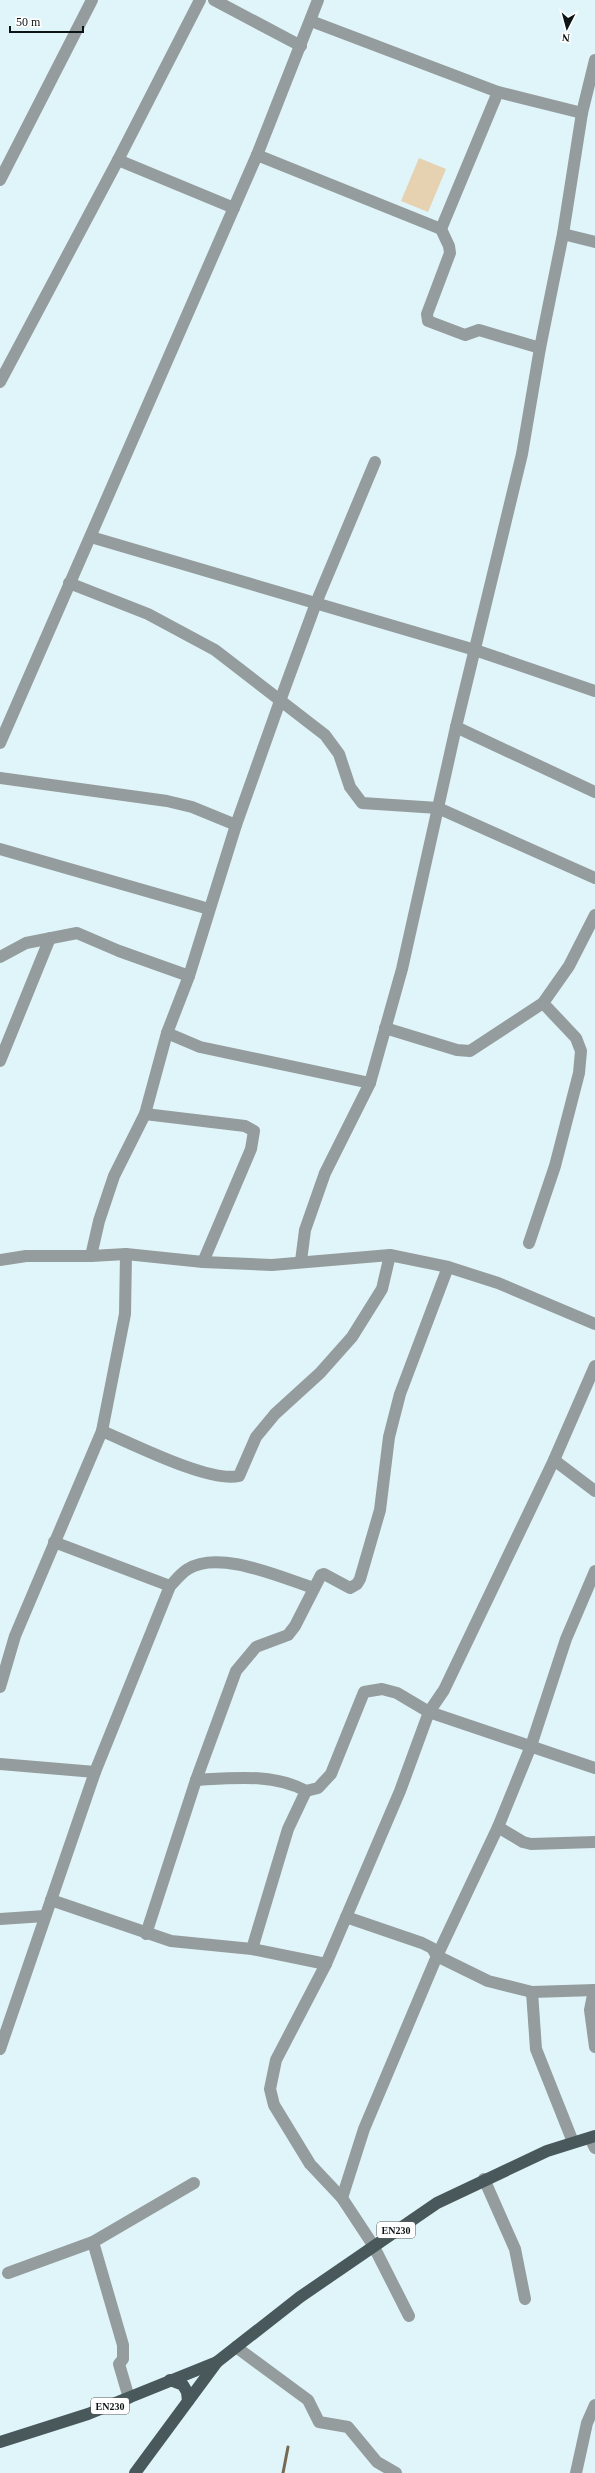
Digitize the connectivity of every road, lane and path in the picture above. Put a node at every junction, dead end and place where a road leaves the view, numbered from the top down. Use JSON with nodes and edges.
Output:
{"nodes":[{"id":1,"x":92,"y":0,"type":"edge"},
{"id":2,"x":200,"y":0,"type":"edge"},
{"id":3,"x":214,"y":0,"type":"edge"},
{"id":4,"x":318,"y":0,"type":"edge"},
{"id":5,"x":311,"y":21,"type":"junction"},
{"id":6,"x":301,"y":46,"type":"junction"},
{"id":7,"x":595,"y":60,"type":"edge"},
{"id":8,"x":498,"y":92,"type":"junction"},
{"id":9,"x":582,"y":113,"type":"junction"},
{"id":10,"x":257,"y":155,"type":"junction"},
{"id":11,"x":118,"y":160,"type":"junction"},
{"id":12,"x":0,"y":180,"type":"edge"},
{"id":13,"x":234,"y":208,"type":"junction"},
{"id":14,"x":441,"y":228,"type":"junction"},
{"id":15,"x":563,"y":234,"type":"junction"},
{"id":16,"x":595,"y":242,"type":"edge"},
{"id":17,"x":540,"y":348,"type":"junction"},
{"id":18,"x":0,"y":382,"type":"edge"},
{"id":19,"x":375,"y":462,"type":"dead end"},
{"id":20,"x":91,"y":537,"type":"junction"},
{"id":21,"x":69,"y":583,"type":"junction"},
{"id":22,"x":316,"y":603,"type":"junction"},
{"id":23,"x":475,"y":650,"type":"junction"},
{"id":24,"x":595,"y":691,"type":"edge"},
{"id":25,"x":280,"y":701,"type":"junction"},
{"id":26,"x":4,"y":723,"type":"edge"},
{"id":27,"x":456,"y":727,"type":"junction"},
{"id":28,"x":0,"y":743,"type":"edge"},
{"id":29,"x":0,"y":778,"type":"edge"},
{"id":30,"x":595,"y":792,"type":"edge"},
{"id":31,"x":438,"y":808,"type":"junction"},
{"id":32,"x":236,"y":825,"type":"junction"},
{"id":33,"x":0,"y":849,"type":"edge"},
{"id":34,"x":595,"y":878,"type":"edge"},
{"id":35,"x":209,"y":909,"type":"junction"},
{"id":36,"x":595,"y":915,"type":"edge"},
{"id":37,"x":50,"y":938,"type":"junction"},
{"id":38,"x":0,"y":957,"type":"edge"},
{"id":39,"x":189,"y":976,"type":"junction"},
{"id":40,"x":543,"y":1003,"type":"junction"},
{"id":41,"x":385,"y":1028,"type":"junction"},
{"id":42,"x":167,"y":1033,"type":"junction"},
{"id":43,"x":0,"y":1061,"type":"edge"},
{"id":44,"x":370,"y":1083,"type":"junction"},
{"id":45,"x":145,"y":1114,"type":"junction"},
{"id":46,"x":529,"y":1243,"type":"dead end"},
{"id":47,"x":126,"y":1254,"type":"junction"},
{"id":48,"x":390,"y":1255,"type":"junction"},
{"id":49,"x":91,"y":1256,"type":"junction"},
{"id":50,"x":0,"y":1260,"type":"edge"},
{"id":51,"x":301,"y":1261,"type":"junction"},
{"id":52,"x":203,"y":1262,"type":"junction"},
{"id":53,"x":448,"y":1266,"type":"junction"},
{"id":54,"x":595,"y":1324,"type":"edge"},
{"id":55,"x":595,"y":1366,"type":"edge"},
{"id":56,"x":102,"y":1431,"type":"junction"},
{"id":57,"x":554,"y":1460,"type":"junction"},
{"id":58,"x":595,"y":1491,"type":"edge"},
{"id":59,"x":54,"y":1542,"type":"junction"},
{"id":60,"x":595,"y":1571,"type":"edge"},
{"id":61,"x":170,"y":1586,"type":"junction"},
{"id":62,"x":314,"y":1588,"type":"junction"},
{"id":63,"x":0,"y":1687,"type":"edge"},
{"id":64,"x":429,"y":1712,"type":"junction"},
{"id":65,"x":531,"y":1746,"type":"junction"},
{"id":66,"x":0,"y":1764,"type":"edge"},
{"id":67,"x":595,"y":1768,"type":"edge"},
{"id":68,"x":95,"y":1772,"type":"junction"},
{"id":69,"x":196,"y":1780,"type":"junction"},
{"id":70,"x":306,"y":1791,"type":"junction"},
{"id":71,"x":498,"y":1827,"type":"junction"},
{"id":72,"x":595,"y":1842,"type":"edge"},
{"id":73,"x":51,"y":1900,"type":"junction"},
{"id":74,"x":45,"y":1916,"type":"junction"},
{"id":75,"x":346,"y":1917,"type":"junction"},
{"id":76,"x":0,"y":1919,"type":"edge"},
{"id":77,"x":146,"y":1934,"type":"junction"},
{"id":78,"x":252,"y":1949,"type":"junction"},
{"id":79,"x":437,"y":1956,"type":"junction"},
{"id":80,"x":326,"y":1964,"type":"junction"},
{"id":81,"x":594,"y":1990,"type":"edge"},
{"id":82,"x":532,"y":1992,"type":"junction"},
{"id":83,"x":595,"y":2047,"type":"edge"},
{"id":84,"x":0,"y":2049,"type":"edge"},
{"id":85,"x":593,"y":2140,"type":"edge"},
{"id":86,"x":573,"y":2142,"type":"junction"},
{"id":87,"x":484,"y":2180,"type":"junction"},
{"id":88,"x":194,"y":2183,"type":"dead end"},
{"id":89,"x":342,"y":2198,"type":"junction"},
{"id":90,"x":93,"y":2242,"type":"junction"},
{"id":91,"x":373,"y":2245,"type":"junction"},
{"id":92,"x":8,"y":2273,"type":"dead end"},
{"id":93,"x":525,"y":2299,"type":"dead end"},
{"id":94,"x":409,"y":2316,"type":"dead end"},
{"id":95,"x":236,"y":2347,"type":"junction"},
{"id":96,"x":217,"y":2362,"type":"junction"},
{"id":97,"x":170,"y":2380,"type":"junction"},
{"id":98,"x":129,"y":2398,"type":"junction"},
{"id":99,"x":188,"y":2401,"type":"junction"},
{"id":100,"x":595,"y":2405,"type":"edge"},
{"id":101,"x":0,"y":2442,"type":"edge"},
{"id":102,"x":135,"y":2473,"type":"edge"},
{"id":103,"x":396,"y":2473,"type":"edge"},
{"id":104,"x":576,"y":2473,"type":"edge"}],
"edges":[{"from":1,"to":12,"type":"street"},
{"from":2,"to":11,"type":"street"},
{"from":3,"to":6,"type":"street"},
{"from":4,"to":5,"type":"street"},
{"from":5,"to":6,"type":"street"},
{"from":5,"to":8,"type":"street"},
{"from":6,"to":10,"type":"street"},
{"from":7,"to":9,"type":"street"},
{"from":8,"to":9,"type":"street"},
{"from":8,"to":14,"type":"street"},
{"from":9,"to":15,"type":"street"},
{"from":10,"to":13,"type":"street"},
{"from":10,"to":14,"type":"street"},
{"from":11,"to":13,"type":"street"},
{"from":11,"to":18,"type":"street"},
{"from":13,"to":20,"type":"street"},
{"from":14,"to":17,"type":"street"},
{"from":15,"to":16,"type":"street"},
{"from":15,"to":17,"type":"street"},
{"from":17,"to":23,"type":"street"},
{"from":19,"to":22,"type":"street"},
{"from":20,"to":21,"type":"street"},
{"from":20,"to":22,"type":"street"},
{"from":21,"to":25,"type":"street"},
{"from":21,"to":26,"type":"street"},
{"from":22,"to":23,"type":"street"},
{"from":22,"to":25,"type":"street"},
{"from":23,"to":24,"type":"street"},
{"from":23,"to":27,"type":"street"},
{"from":25,"to":31,"type":"street"},
{"from":25,"to":32,"type":"street"},
{"from":26,"to":28,"type":"street"},
{"from":27,"to":30,"type":"street"},
{"from":27,"to":31,"type":"street"},
{"from":29,"to":32,"type":"street"},
{"from":31,"to":34,"type":"street"},
{"from":31,"to":41,"type":"street"},
{"from":32,"to":35,"type":"street"},
{"from":33,"to":35,"type":"street"},
{"from":35,"to":39,"type":"street"},
{"from":36,"to":40,"type":"street"},
{"from":37,"to":38,"type":"street"},
{"from":37,"to":39,"type":"street"},
{"from":37,"to":43,"type":"street"},
{"from":39,"to":42,"type":"street"},
{"from":40,"to":41,"type":"street"},
{"from":40,"to":46,"type":"street"},
{"from":41,"to":44,"type":"street"},
{"from":42,"to":44,"type":"street"},
{"from":42,"to":45,"type":"street"},
{"from":44,"to":51,"type":"street"},
{"from":45,"to":49,"type":"street"},
{"from":45,"to":52,"type":"street"},
{"from":47,"to":49,"type":"street"},
{"from":47,"to":52,"type":"street"},
{"from":47,"to":56,"type":"street"},
{"from":48,"to":51,"type":"street"},
{"from":48,"to":53,"type":"street"},
{"from":48,"to":56,"type":"street"},
{"from":49,"to":50,"type":"street"},
{"from":51,"to":52,"type":"street"},
{"from":53,"to":54,"type":"street"},
{"from":53,"to":62,"type":"street"},
{"from":55,"to":57,"type":"street"},
{"from":56,"to":59,"type":"street"},
{"from":57,"to":58,"type":"street"},
{"from":57,"to":64,"type":"street"},
{"from":59,"to":61,"type":"street"},
{"from":59,"to":63,"type":"street"},
{"from":60,"to":65,"type":"street"},
{"from":61,"to":62,"type":"street"},
{"from":61,"to":68,"type":"street"},
{"from":62,"to":69,"type":"street"},
{"from":64,"to":65,"type":"street"},
{"from":64,"to":70,"type":"street"},
{"from":64,"to":75,"type":"street"},
{"from":65,"to":67,"type":"street"},
{"from":65,"to":71,"type":"street"},
{"from":66,"to":68,"type":"street"},
{"from":68,"to":73,"type":"street"},
{"from":69,"to":70,"type":"street"},
{"from":69,"to":77,"type":"street"},
{"from":70,"to":78,"type":"street"},
{"from":71,"to":72,"type":"street"},
{"from":71,"to":79,"type":"street"},
{"from":73,"to":74,"type":"street"},
{"from":73,"to":77,"type":"street"},
{"from":74,"to":76,"type":"street"},
{"from":74,"to":84,"type":"street"},
{"from":75,"to":79,"type":"street"},
{"from":75,"to":80,"type":"street"},
{"from":77,"to":78,"type":"street"},
{"from":78,"to":80,"type":"street"},
{"from":79,"to":82,"type":"street"},
{"from":79,"to":89,"type":"street"},
{"from":80,"to":89,"type":"street"},
{"from":81,"to":82,"type":"street"},
{"from":81,"to":83,"type":"street"},
{"from":82,"to":86,"type":"street"},
{"from":85,"to":86,"type":"main road","number":"EN230"},
{"from":86,"to":87,"type":"main road","number":"EN230"},
{"from":87,"to":91,"type":"main road","number":"EN230"},
{"from":87,"to":93,"type":"street"},
{"from":88,"to":90,"type":"street"},
{"from":89,"to":91,"type":"street"},
{"from":90,"to":92,"type":"street"},
{"from":90,"to":98,"type":"street"},
{"from":91,"to":94,"type":"street"},
{"from":91,"to":95,"type":"main road","number":"EN230"},
{"from":95,"to":96,"type":"main road","number":"EN230"},
{"from":95,"to":103,"type":"street"},
{"from":96,"to":97,"type":"main road","number":"EN230"},
{"from":96,"to":99,"type":"main road"},
{"from":97,"to":98,"type":"main road","number":"EN230"},
{"from":97,"to":99,"type":"main road"},
{"from":98,"to":101,"type":"main road","number":"EN230"},
{"from":99,"to":102,"type":"main road"},
{"from":100,"to":104,"type":"street"}]}
